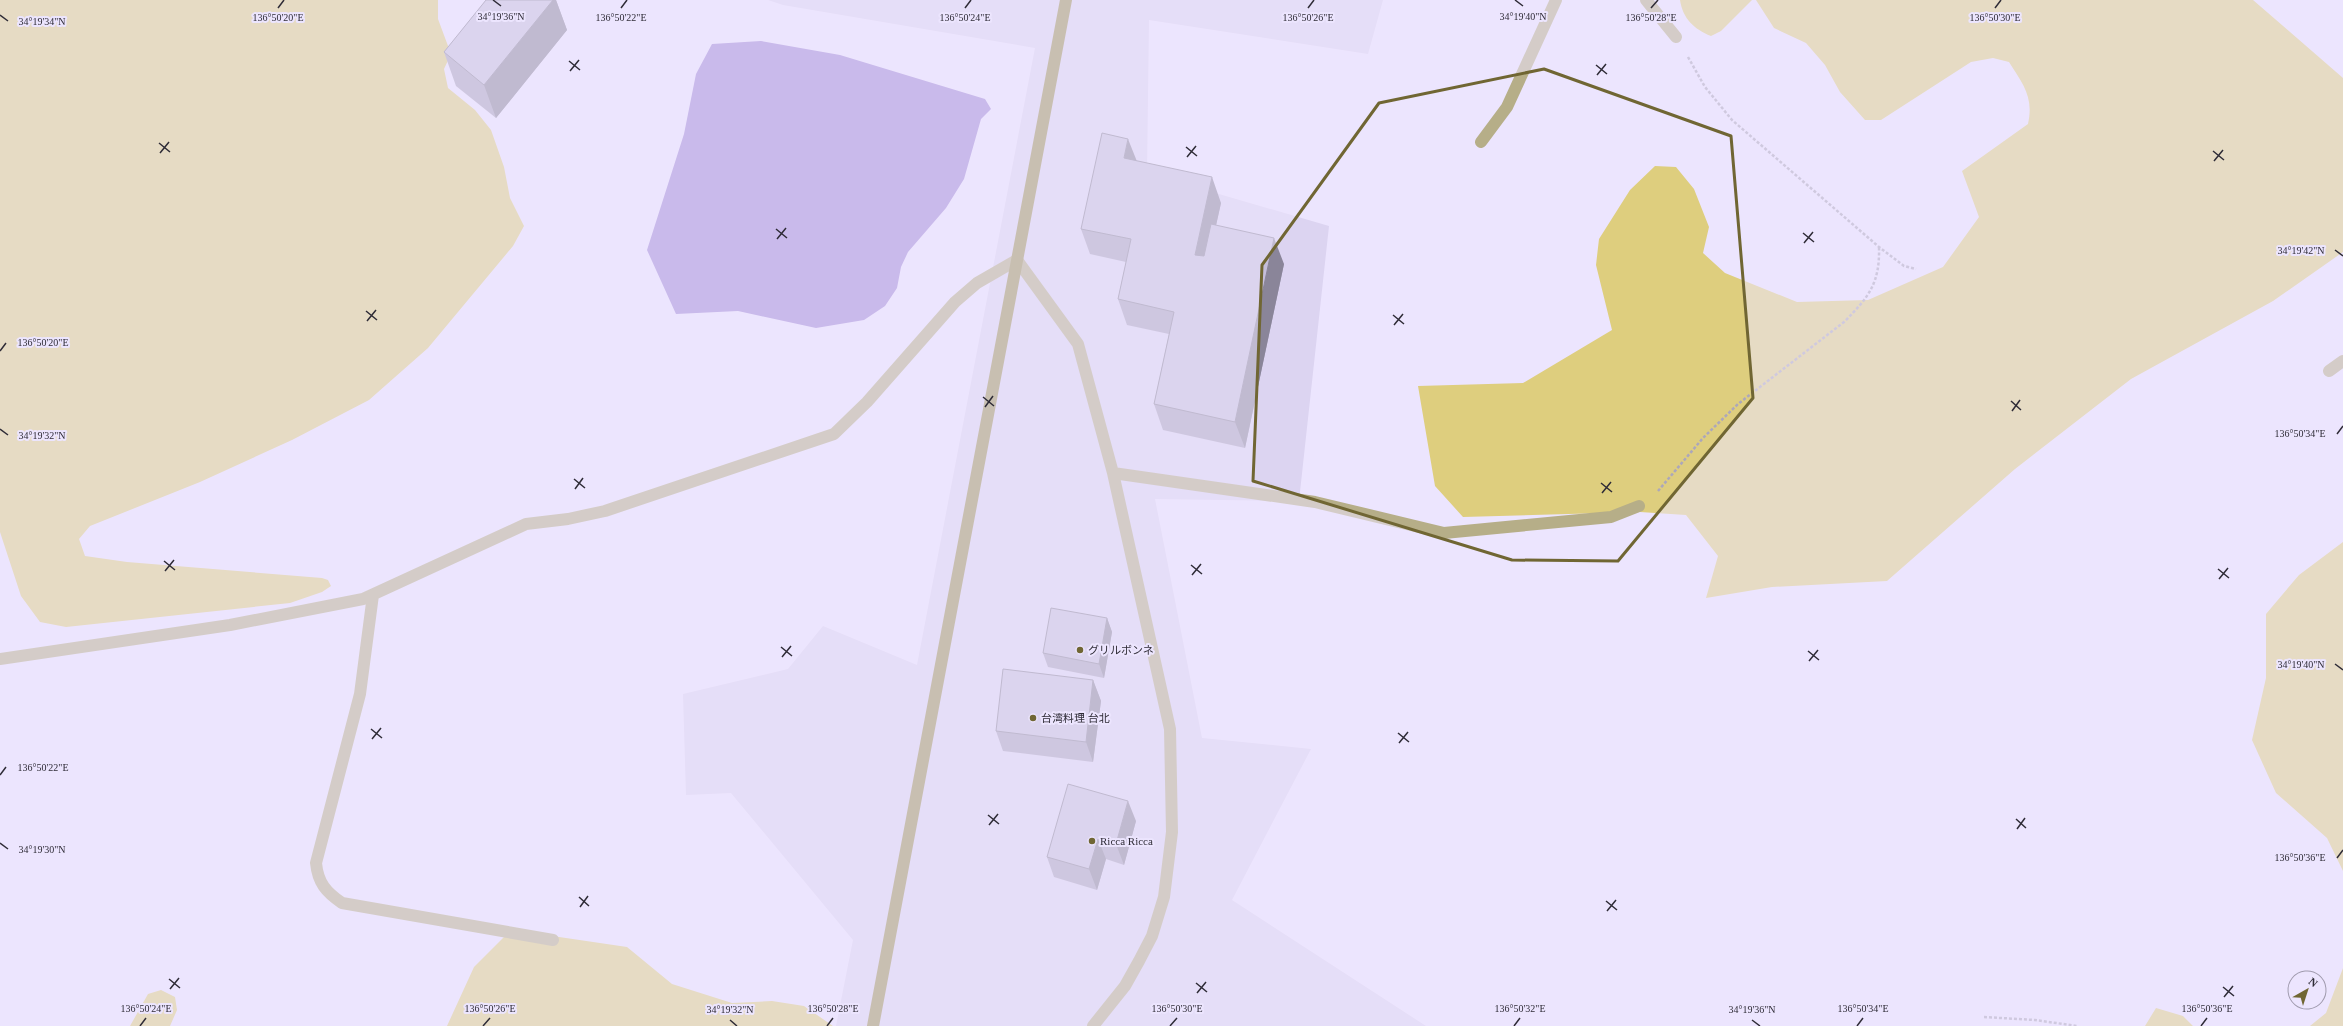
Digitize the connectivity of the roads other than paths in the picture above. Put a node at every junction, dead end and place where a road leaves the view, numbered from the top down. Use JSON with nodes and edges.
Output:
{"nodes":[{"id":1,"x":1066,"y":0,"type":"edge"},
{"id":2,"x":1556,"y":0,"type":"edge"},
{"id":3,"x":1646,"y":0,"type":"edge"},
{"id":4,"x":1676,"y":37,"type":"road end"},
{"id":5,"x":1481,"y":142,"type":"dead end"},
{"id":6,"x":1017,"y":260,"type":"junction"},
{"id":7,"x":2343,"y":361,"type":"edge"},
{"id":8,"x":2329,"y":371,"type":"dead end"},
{"id":9,"x":1113,"y":473,"type":"junction"},
{"id":10,"x":1639,"y":506,"type":"road end"},
{"id":11,"x":373,"y":595,"type":"junction"},
{"id":12,"x":0,"y":659,"type":"edge"},
{"id":13,"x":553,"y":940,"type":"dead end"},
{"id":14,"x":873,"y":1026,"type":"edge"},
{"id":15,"x":1093,"y":1026,"type":"edge"}],
"edges":[{"from":1,"to":6,"type":"street"},
{"from":2,"to":5,"type":"street"},
{"from":3,"to":4,"type":"street"},
{"from":6,"to":9,"type":"street"},
{"from":6,"to":11,"type":"street"},
{"from":6,"to":14,"type":"street"},
{"from":7,"to":8,"type":"street"},
{"from":9,"to":10,"type":"street"},
{"from":9,"to":15,"type":"street"},
{"from":11,"to":12,"type":"street"},
{"from":11,"to":13,"type":"street"}]}
